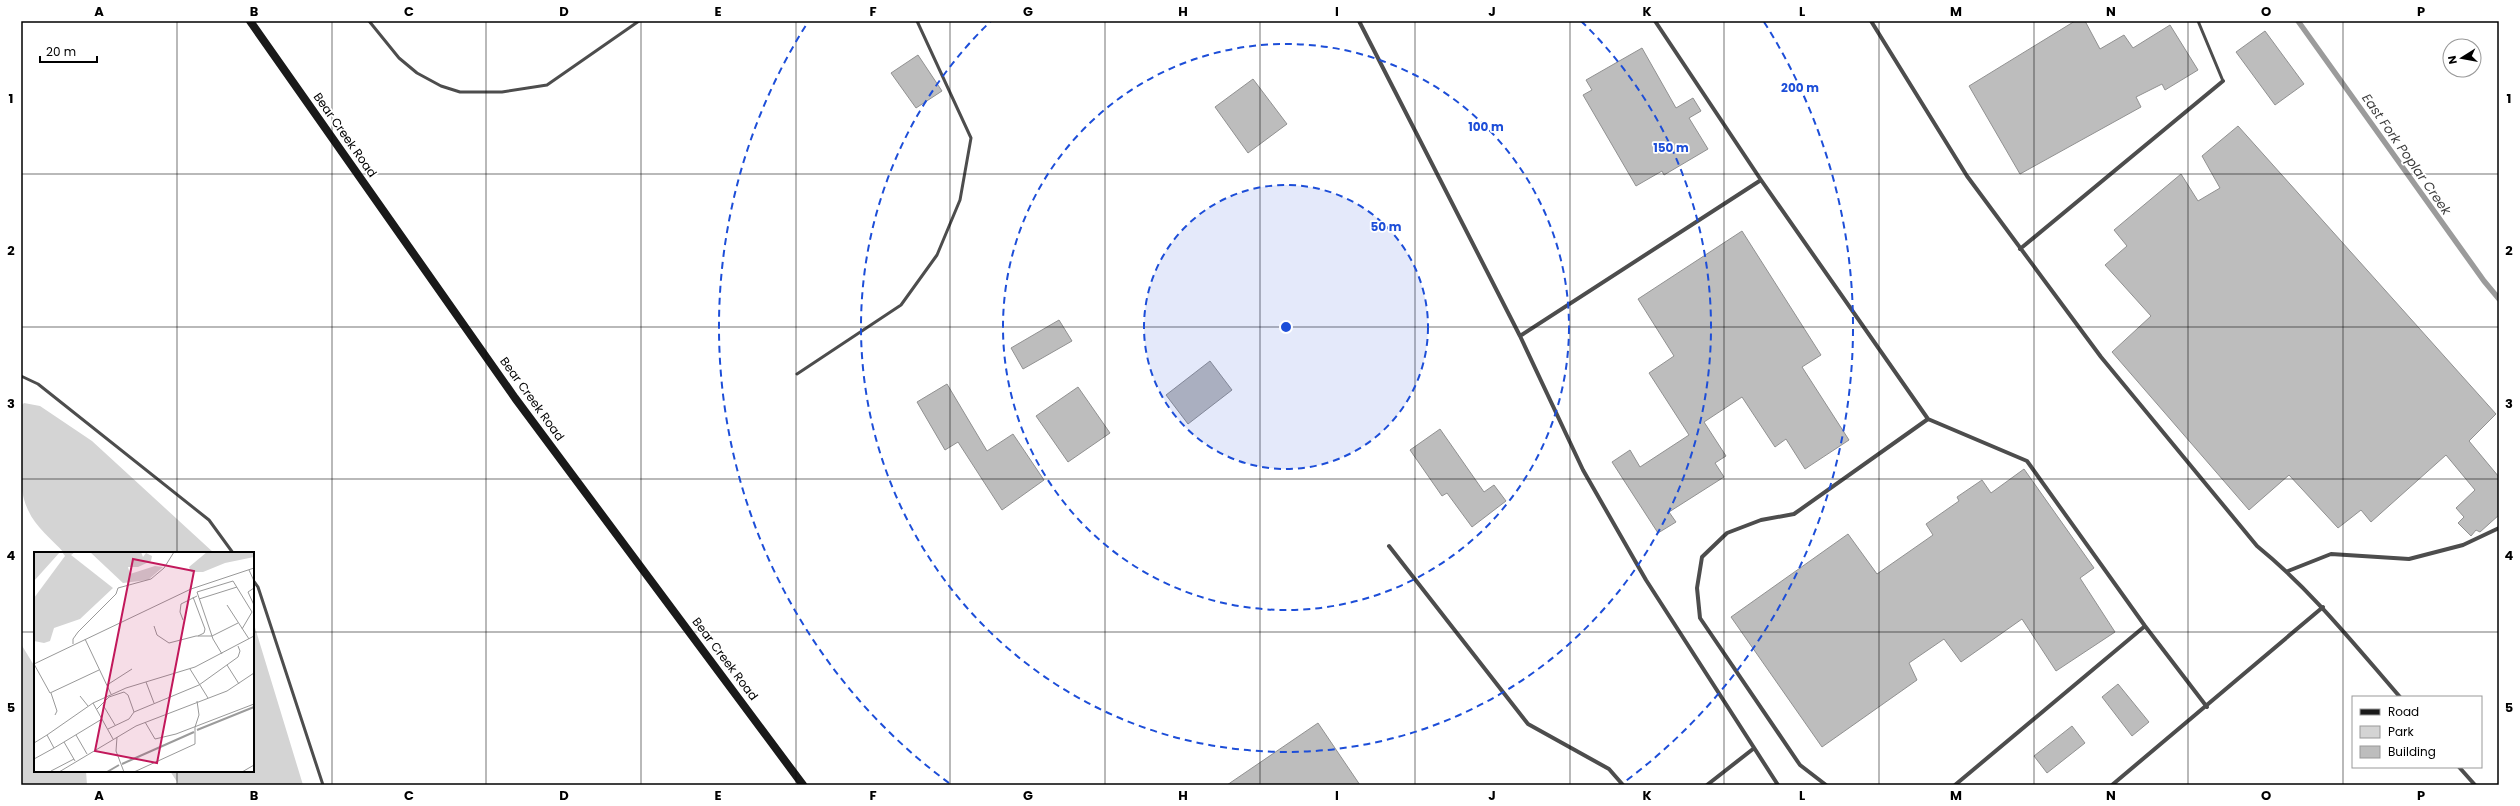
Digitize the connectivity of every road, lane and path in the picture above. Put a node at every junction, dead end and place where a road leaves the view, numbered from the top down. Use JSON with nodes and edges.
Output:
{"nodes":[{"id":1,"x":250,"y":21,"type":"edge"},
{"id":2,"x":369,"y":21,"type":"edge"},
{"id":3,"x":639,"y":21,"type":"edge"},
{"id":4,"x":917,"y":21,"type":"edge"},
{"id":5,"x":1359,"y":21,"type":"edge"},
{"id":6,"x":1655,"y":21,"type":"edge"},
{"id":7,"x":1871,"y":21,"type":"edge"},
{"id":8,"x":2198,"y":21,"type":"edge"},
{"id":9,"x":2223,"y":82,"type":"joint"},
{"id":10,"x":1761,"y":180,"type":"junction"},
{"id":11,"x":2020,"y":249,"type":"junction"},
{"id":12,"x":1520,"y":336,"type":"junction"},
{"id":13,"x":796,"y":374,"type":"dead end"},
{"id":14,"x":21,"y":376,"type":"edge"},
{"id":15,"x":1928,"y":419,"type":"junction"},
{"id":16,"x":2499,"y":528,"type":"edge"},
{"id":17,"x":1389,"y":546,"type":"dead end"},
{"id":18,"x":232,"y":552,"type":"edge"},
{"id":19,"x":2288,"y":571,"type":"junction"},
{"id":20,"x":254,"y":581,"type":"edge"},
{"id":21,"x":2323,"y":607,"type":"junction"},
{"id":22,"x":2145,"y":626,"type":"junction"},
{"id":23,"x":2399,"y":696,"type":"edge"},
{"id":24,"x":2207,"y":707,"type":"junction"},
{"id":25,"x":1753,"y":749,"type":"junction"},
{"id":26,"x":2460,"y":768,"type":"edge"},
{"id":27,"x":323,"y":785,"type":"edge"},
{"id":28,"x":803,"y":785,"type":"edge"},
{"id":29,"x":1623,"y":785,"type":"edge"},
{"id":30,"x":1707,"y":785,"type":"edge"},
{"id":31,"x":1778,"y":785,"type":"edge"},
{"id":32,"x":1826,"y":785,"type":"edge"},
{"id":33,"x":1954,"y":785,"type":"edge"},
{"id":34,"x":2112,"y":785,"type":"edge"},
{"id":35,"x":2475,"y":785,"type":"edge"}],
"edges":[{"from":1,"to":28,"type":"street","name":"Bear Creek Road"},
{"from":2,"to":3,"type":"lane"},
{"from":4,"to":13,"type":"lane"},
{"from":5,"to":12,"type":"street"},
{"from":6,"to":10,"type":"street"},
{"from":7,"to":11,"type":"street"},
{"from":8,"to":9,"type":"lane"},
{"from":9,"to":11,"type":"street"},
{"from":10,"to":12,"type":"street"},
{"from":10,"to":15,"type":"street"},
{"from":11,"to":19,"type":"street"},
{"from":12,"to":25,"type":"street"},
{"from":14,"to":18,"type":"lane"},
{"from":15,"to":22,"type":"street"},
{"from":15,"to":32,"type":"street"},
{"from":16,"to":19,"type":"street"},
{"from":17,"to":29,"type":"street"},
{"from":19,"to":21,"type":"street"},
{"from":20,"to":27,"type":"lane"},
{"from":21,"to":23,"type":"street"},
{"from":21,"to":24,"type":"street"},
{"from":22,"to":24,"type":"street"},
{"from":22,"to":33,"type":"street"},
{"from":24,"to":34,"type":"street"},
{"from":25,"to":30,"type":"street"},
{"from":25,"to":31,"type":"street"},
{"from":26,"to":35,"type":"street"}]}
